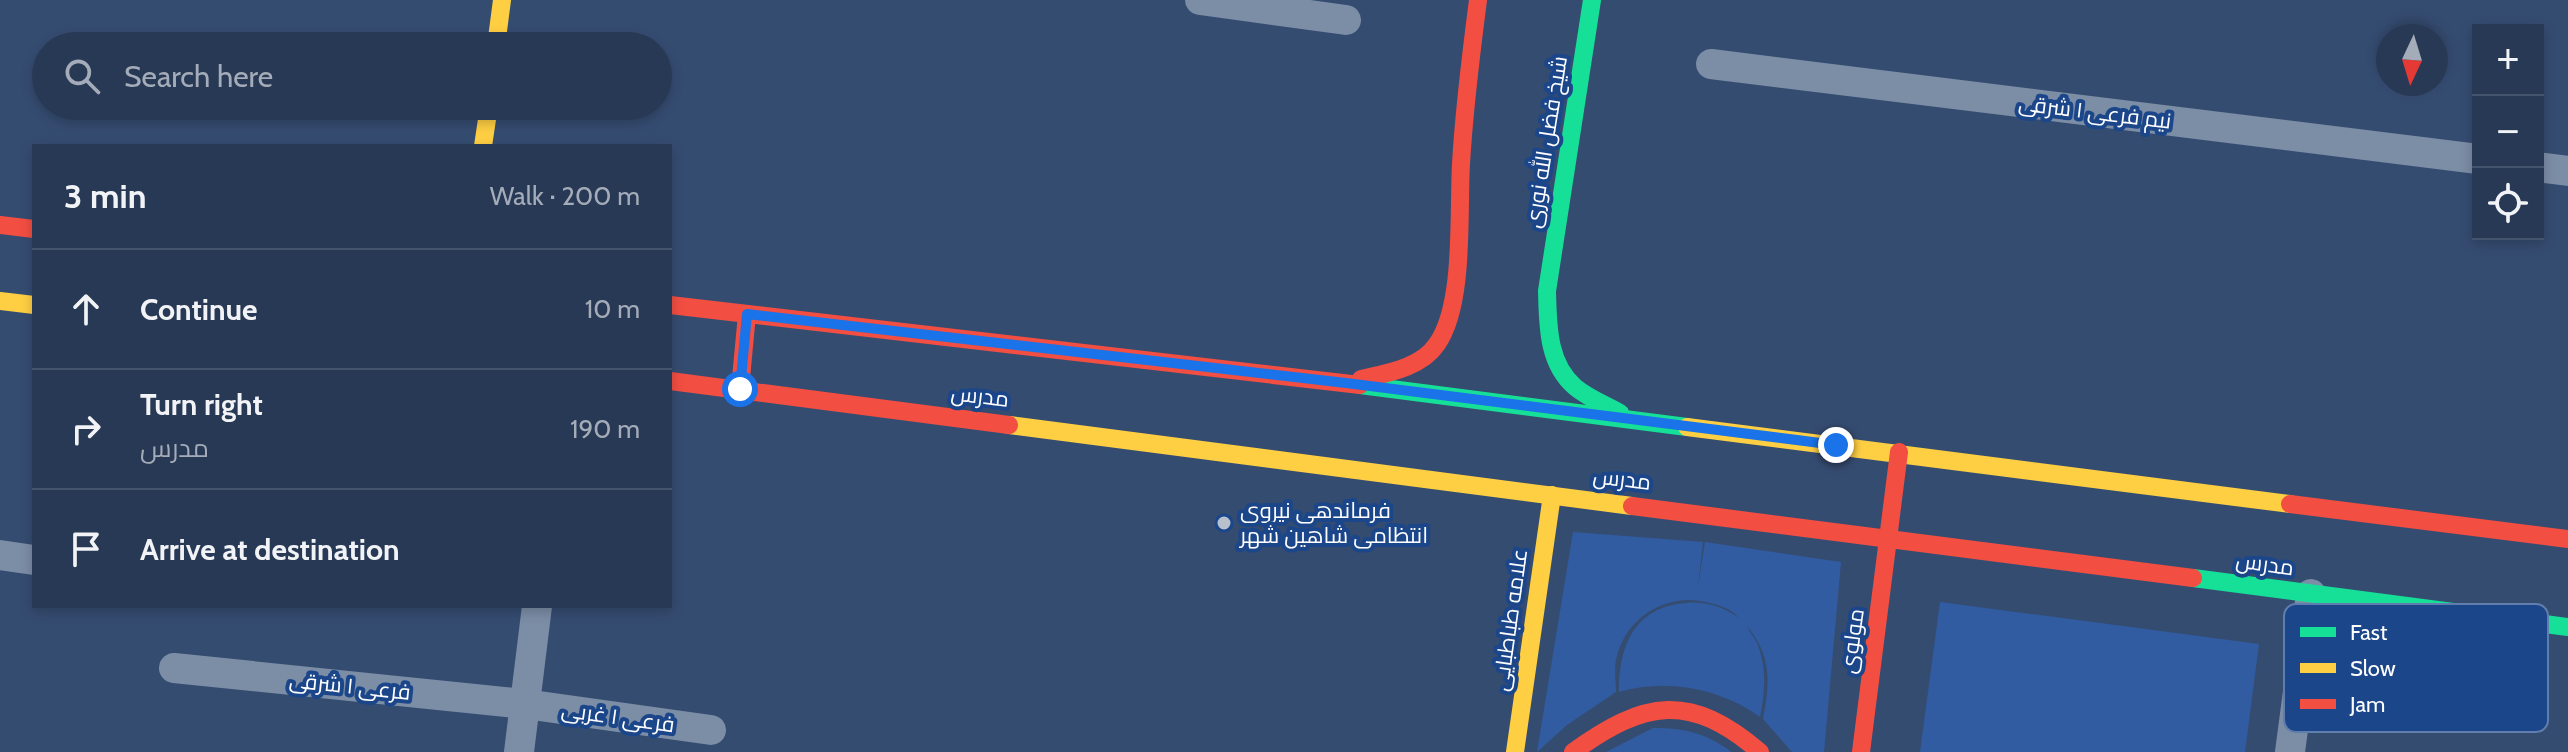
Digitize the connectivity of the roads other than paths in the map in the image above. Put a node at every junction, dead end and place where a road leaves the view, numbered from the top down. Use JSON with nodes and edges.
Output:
{"nodes":[{"id":1,"x":502,"y":0,"type":"edge"},
{"id":2,"x":1200,"y":0,"type":"edge"},
{"id":3,"x":1478,"y":0,"type":"edge"},
{"id":4,"x":1592,"y":0,"type":"edge"},
{"id":5,"x":1346,"y":20,"type":"dead end"},
{"id":6,"x":498,"y":32,"type":"edge"},
{"id":7,"x":1711,"y":64,"type":"dead end"},
{"id":8,"x":487,"y":120,"type":"edge"},
{"id":9,"x":483,"y":144,"type":"edge"},
{"id":10,"x":2472,"y":158,"type":"edge"},
{"id":11,"x":2544,"y":168,"type":"edge"},
{"id":12,"x":2568,"y":171,"type":"edge"},
{"id":13,"x":0,"y":225,"type":"edge"},
{"id":14,"x":32,"y":229,"type":"edge"},
{"id":15,"x":0,"y":301,"type":"edge"},
{"id":16,"x":32,"y":305,"type":"edge"},
{"id":17,"x":672,"y":305,"type":"edge"},
{"id":18,"x":747,"y":314,"type":"junction"},
{"id":19,"x":672,"y":381,"type":"edge"},
{"id":20,"x":1346,"y":383,"type":"junction"},
{"id":21,"x":740,"y":389,"type":"junction"},
{"id":22,"x":1630,"y":418,"type":"junction"},
{"id":23,"x":1899,"y":452,"type":"junction"},
{"id":24,"x":1552,"y":495,"type":"junction"},
{"id":25,"x":1890,"y":537,"type":"junction"},
{"id":26,"x":2568,"y":539,"type":"edge"},
{"id":27,"x":0,"y":555,"type":"edge"},
{"id":28,"x":32,"y":560,"type":"edge"},
{"id":29,"x":2311,"y":594,"type":"junction"},
{"id":30,"x":2310,"y":604,"type":"edge"},
{"id":31,"x":2389,"y":604,"type":"edge"},
{"id":32,"x":537,"y":608,"type":"edge"},
{"id":33,"x":2548,"y":624,"type":"edge"},
{"id":34,"x":2568,"y":627,"type":"edge"},
{"id":35,"x":174,"y":668,"type":"dead end"},
{"id":36,"x":525,"y":704,"type":"junction"},
{"id":37,"x":711,"y":730,"type":"dead end"},
{"id":38,"x":2293,"y":732,"type":"edge"},
{"id":39,"x":519,"y":752,"type":"edge"},
{"id":40,"x":1515,"y":752,"type":"edge"},
{"id":41,"x":1573,"y":752,"type":"edge"},
{"id":42,"x":1760,"y":752,"type":"edge"},
{"id":43,"x":1861,"y":752,"type":"edge"},
{"id":44,"x":2290,"y":752,"type":"edge"}],
"edges":[{"from":1,"to":6,"type":"main road"},
{"from":2,"to":5,"type":"street"},
{"from":3,"to":20,"type":"main road"},
{"from":4,"to":22,"type":"main road","name":"شیخ فضل الله نوری"},
{"from":7,"to":10,"type":"street","name":"نیم فرعی ۱ شرقی"},
{"from":8,"to":9,"type":"main road"},
{"from":11,"to":12,"type":"street"},
{"from":13,"to":14,"type":"main road"},
{"from":15,"to":16,"type":"main road"},
{"from":17,"to":18,"type":"main road"},
{"from":18,"to":20,"type":"main road"},
{"from":18,"to":21,"type":"main road"},
{"from":19,"to":21,"type":"main road","name":"مدرس"},
{"from":20,"to":22,"type":"main road"},
{"from":21,"to":24,"type":"main road","name":"مدرس"},
{"from":22,"to":23,"type":"main road"},
{"from":23,"to":25,"type":"main road","name":"مولوی"},
{"from":23,"to":26,"type":"main road"},
{"from":24,"to":25,"type":"main road","name":"مدرس"},
{"from":24,"to":40,"type":"main road","name":"علامه طباطبایی"},
{"from":25,"to":29,"type":"main road","name":"مدرس"},
{"from":25,"to":43,"type":"main road","name":"مولوی"},
{"from":27,"to":28,"type":"street"},
{"from":29,"to":30,"type":"street"},
{"from":29,"to":31,"type":"main road","name":"مدرس"},
{"from":32,"to":36,"type":"street"},
{"from":33,"to":34,"type":"main road","name":"مدرس"},
{"from":35,"to":36,"type":"street","name":"فرعی ۱ شرقی"},
{"from":36,"to":37,"type":"street","name":"فرعی ۱ غربی"},
{"from":36,"to":39,"type":"street"},
{"from":38,"to":44,"type":"street"},
{"from":41,"to":42,"type":"main road"}]}
